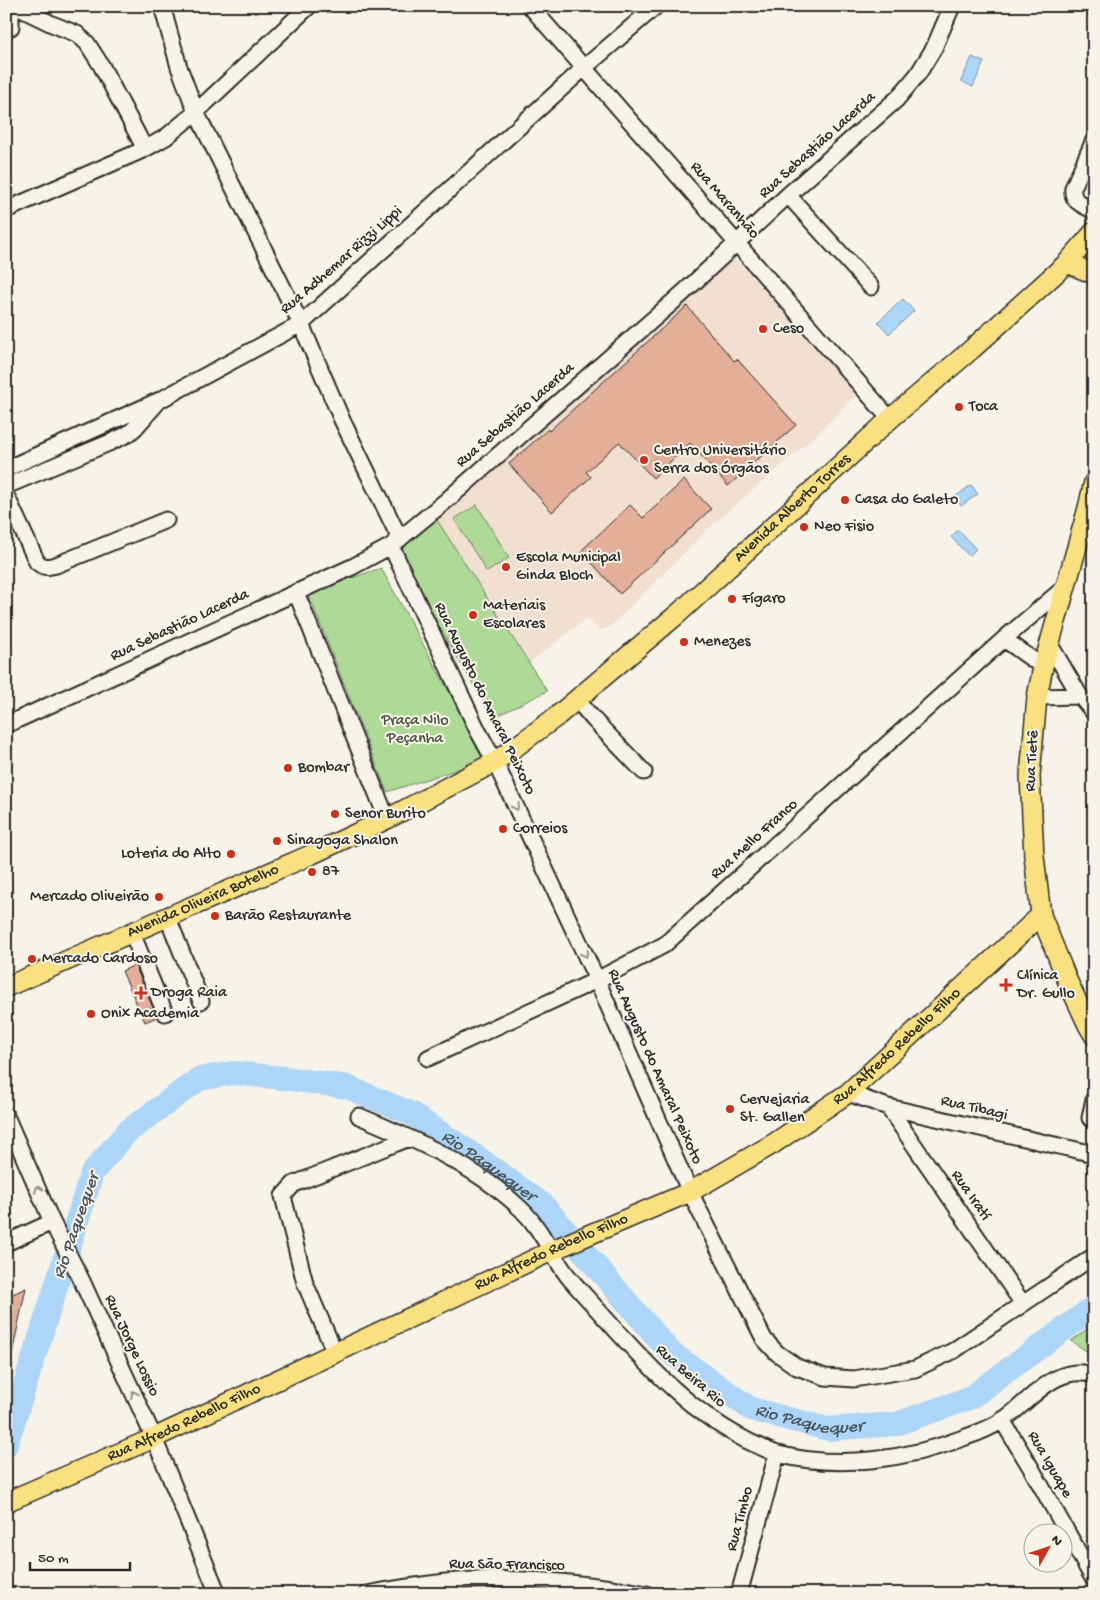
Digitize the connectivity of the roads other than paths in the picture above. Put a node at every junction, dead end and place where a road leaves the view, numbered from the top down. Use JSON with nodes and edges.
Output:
{"nodes":[{"id":1,"x":162,"y":6,"type":"edge"},
{"id":2,"x":309,"y":6,"type":"edge"},
{"id":3,"x":530,"y":6,"type":"edge"},
{"id":4,"x":656,"y":6,"type":"edge"},
{"id":5,"x":952,"y":6,"type":"edge"},
{"id":6,"x":11,"y":27,"type":"dead end"},
{"id":7,"x":584,"y":68,"type":"junction"},
{"id":8,"x":196,"y":112,"type":"junction"},
{"id":9,"x":1094,"y":140,"type":"edge"},
{"id":10,"x":145,"y":149,"type":"junction"},
{"id":11,"x":788,"y":195,"type":"junction"},
{"id":12,"x":6,"y":210,"type":"edge"},
{"id":13,"x":1094,"y":211,"type":"edge"},
{"id":14,"x":1094,"y":232,"type":"edge"},
{"id":15,"x":738,"y":244,"type":"junction"},
{"id":16,"x":1067,"y":263,"type":"junction"},
{"id":17,"x":1094,"y":274,"type":"edge"},
{"id":18,"x":871,"y":287,"type":"dead end"},
{"id":19,"x":301,"y":324,"type":"junction"},
{"id":20,"x":160,"y":400,"type":"junction"},
{"id":21,"x":890,"y":419,"type":"junction"},
{"id":22,"x":6,"y":469,"type":"edge"},
{"id":23,"x":1094,"y":482,"type":"edge"},
{"id":24,"x":6,"y":486,"type":"edge"},
{"id":25,"x":6,"y":495,"type":"edge"},
{"id":26,"x":1091,"y":508,"type":"edge"},
{"id":27,"x":166,"y":520,"type":"dead end"},
{"id":28,"x":395,"y":542,"type":"junction"},
{"id":29,"x":1064,"y":588,"type":"junction"},
{"id":30,"x":296,"y":592,"type":"junction"},
{"id":31,"x":1004,"y":638,"type":"junction"},
{"id":32,"x":1049,"y":643,"type":"junction"},
{"id":33,"x":1043,"y":667,"type":"junction"},
{"id":34,"x":1080,"y":696,"type":"junction"},
{"id":35,"x":1037,"y":697,"type":"junction"},
{"id":36,"x":577,"y":700,"type":"junction"},
{"id":37,"x":1094,"y":713,"type":"edge"},
{"id":38,"x":6,"y":725,"type":"edge"},
{"id":39,"x":488,"y":767,"type":"junction"},
{"id":40,"x":644,"y":772,"type":"dead end"},
{"id":41,"x":387,"y":819,"type":"junction"},
{"id":42,"x":1042,"y":914,"type":"junction"},
{"id":43,"x":168,"y":918,"type":"junction"},
{"id":44,"x":132,"y":933,"type":"junction"},
{"id":45,"x":597,"y":980,"type":"junction"},
{"id":46,"x":6,"y":987,"type":"edge"},
{"id":47,"x":202,"y":1000,"type":"dead end"},
{"id":48,"x":165,"y":1013,"type":"dead end"},
{"id":49,"x":1094,"y":1035,"type":"edge"},
{"id":50,"x":428,"y":1058,"type":"dead end"},
{"id":51,"x":848,"y":1093,"type":"junction"},
{"id":52,"x":1094,"y":1099,"type":"edge"},
{"id":53,"x":888,"y":1107,"type":"junction"},
{"id":54,"x":6,"y":1116,"type":"edge"},
{"id":55,"x":360,"y":1116,"type":"dead end"},
{"id":56,"x":1090,"y":1118,"type":"dead end"},
{"id":57,"x":410,"y":1138,"type":"junction"},
{"id":58,"x":1094,"y":1154,"type":"edge"},
{"id":59,"x":690,"y":1192,"type":"junction"},
{"id":60,"x":55,"y":1228,"type":"junction"},
{"id":61,"x":6,"y":1243,"type":"edge"},
{"id":62,"x":556,"y":1249,"type":"junction"},
{"id":63,"x":1094,"y":1256,"type":"edge"},
{"id":64,"x":1023,"y":1304,"type":"junction"},
{"id":65,"x":335,"y":1353,"type":"junction"},
{"id":66,"x":1094,"y":1375,"type":"edge"},
{"id":67,"x":1002,"y":1420,"type":"junction"},
{"id":68,"x":154,"y":1438,"type":"junction"},
{"id":69,"x":777,"y":1454,"type":"junction"},
{"id":70,"x":11,"y":1500,"type":"edge"},
{"id":71,"x":1094,"y":1580,"type":"edge"},
{"id":72,"x":1094,"y":1588,"type":"edge"},
{"id":73,"x":218,"y":1594,"type":"edge"},
{"id":74,"x":367,"y":1594,"type":"edge"},
{"id":75,"x":647,"y":1594,"type":"edge"},
{"id":76,"x":739,"y":1594,"type":"edge"},
{"id":77,"x":1089,"y":1594,"type":"edge"}],
"edges":[{"from":1,"to":8,"type":"street","name":"Rua Augusto do Amaral Peixoto"},
{"from":2,"to":8,"type":"street"},
{"from":3,"to":7,"type":"street","name":"Rua Maranhão"},
{"from":4,"to":7,"type":"street","name":"Rua Adhemar Rizzi Lippi"},
{"from":5,"to":11,"type":"street","name":"Rua Sebastião Lacerda"},
{"from":6,"to":10,"type":"street"},
{"from":7,"to":15,"type":"street","name":"Rua Maranhão"},
{"from":7,"to":19,"type":"street","name":"Rua Adhemar Rizzi Lippi"},
{"from":8,"to":10,"type":"street"},
{"from":8,"to":19,"type":"street","name":"Rua Augusto do Amaral Peixoto"},
{"from":9,"to":13,"type":"street"},
{"from":10,"to":12,"type":"street"},
{"from":11,"to":15,"type":"street","name":"Rua Sebastião Lacerda"},
{"from":11,"to":18,"type":"street"},
{"from":14,"to":16,"type":"main road","name":"Avenida Alberto Torres"},
{"from":15,"to":21,"type":"street","name":"Rua Maranhão"},
{"from":15,"to":28,"type":"street","name":"Rua Sebastião Lacerda"},
{"from":16,"to":17,"type":"main road"},
{"from":16,"to":21,"type":"main road","name":"Avenida Alberto Torres"},
{"from":19,"to":20,"type":"street","name":"Rua Adhemar Rizzi Lippi"},
{"from":19,"to":28,"type":"street","name":"Rua Augusto do Amaral Peixoto"},
{"from":20,"to":22,"type":"street","name":"Rua Adhemar Rizzi Lippi"},
{"from":20,"to":24,"type":"street"},
{"from":21,"to":36,"type":"main road","name":"Avenida Alberto Torres"},
{"from":23,"to":26,"type":"main road","name":"Rua Tietê"},
{"from":25,"to":27,"type":"street"},
{"from":26,"to":29,"type":"main road","name":"Rua Tietê"},
{"from":28,"to":30,"type":"street","name":"Rua Sebastião Lacerda"},
{"from":28,"to":39,"type":"street","name":"Rua Augusto do Amaral Peixoto"},
{"from":29,"to":31,"type":"street","name":"Rua Mello Franco"},
{"from":29,"to":32,"type":"main road","name":"Rua Tietê"},
{"from":30,"to":38,"type":"street","name":"Rua Sebastião Lacerda"},
{"from":30,"to":41,"type":"street"},
{"from":31,"to":33,"type":"street"},
{"from":31,"to":45,"type":"street","name":"Rua Mello Franco"},
{"from":32,"to":33,"type":"main road","name":"Rua Tietê"},
{"from":32,"to":34,"type":"street"},
{"from":33,"to":35,"type":"main road","name":"Rua Tietê"},
{"from":34,"to":35,"type":"street"},
{"from":34,"to":37,"type":"street"},
{"from":35,"to":42,"type":"main road","name":"Rua Tietê"},
{"from":36,"to":39,"type":"main road","name":"Avenida Alberto Torres"},
{"from":36,"to":40,"type":"street"},
{"from":39,"to":41,"type":"main road","name":"Avenida Oliveira Botelho"},
{"from":39,"to":45,"type":"street","name":"Rua Augusto do Amaral Peixoto","one_way":true},
{"from":41,"to":43,"type":"main road","name":"Avenida Oliveira Botelho"},
{"from":42,"to":49,"type":"main road","name":"Rua Tietê"},
{"from":42,"to":51,"type":"main road","name":"Rua Alfredo Rebello Filho"},
{"from":43,"to":44,"type":"main road","name":"Avenida Oliveira Botelho"},
{"from":43,"to":47,"type":"street"},
{"from":44,"to":46,"type":"main road","name":"Avenida Oliveira Botelho"},
{"from":44,"to":48,"type":"street"},
{"from":45,"to":50,"type":"street","name":"Rua Mello Franco"},
{"from":45,"to":59,"type":"street","name":"Rua Augusto do Amaral Peixoto"},
{"from":51,"to":53,"type":"street","name":"Rua Tibagi"},
{"from":51,"to":59,"type":"main road","name":"Rua Alfredo Rebello Filho"},
{"from":52,"to":56,"type":"street"},
{"from":53,"to":58,"type":"street","name":"Rua Tibagi"},
{"from":53,"to":64,"type":"street","name":"Rua Iratí"},
{"from":60,"to":54,"type":"street","name":"Rua Jorge Lossio","one_way":true},
{"from":55,"to":57,"type":"street","name":"Rua Beira Rio"},
{"from":57,"to":62,"type":"street","name":"Rua Beira Rio"},
{"from":57,"to":65,"type":"street"},
{"from":59,"to":62,"type":"main road","name":"Rua Alfredo Rebello Filho"},
{"from":59,"to":64,"type":"street","name":"Rua Augusto do Amaral Peixoto"},
{"from":60,"to":61,"type":"street"},
{"from":68,"to":60,"type":"street","name":"Rua Jorge Lossio","one_way":true},
{"from":62,"to":65,"type":"main road","name":"Rua Alfredo Rebello Filho"},
{"from":62,"to":69,"type":"street","name":"Rua Beira Rio"},
{"from":63,"to":64,"type":"street","name":"Rua Augusto do Amaral Peixoto"},
{"from":65,"to":68,"type":"main road","name":"Rua Alfredo Rebello Filho"},
{"from":66,"to":67,"type":"street","name":"Rua Beira Rio"},
{"from":67,"to":69,"type":"street","name":"Rua Beira Rio"},
{"from":67,"to":71,"type":"street","name":"Rua Iguape"},
{"from":68,"to":70,"type":"main road","name":"Rua Alfredo Rebello Filho"},
{"from":68,"to":73,"type":"street","name":"Rua Jorge Lossio"},
{"from":69,"to":76,"type":"street","name":"Rua Timbo"},
{"from":72,"to":77,"type":"street"},
{"from":74,"to":75,"type":"street","name":"Rua São Francisco"}]}
